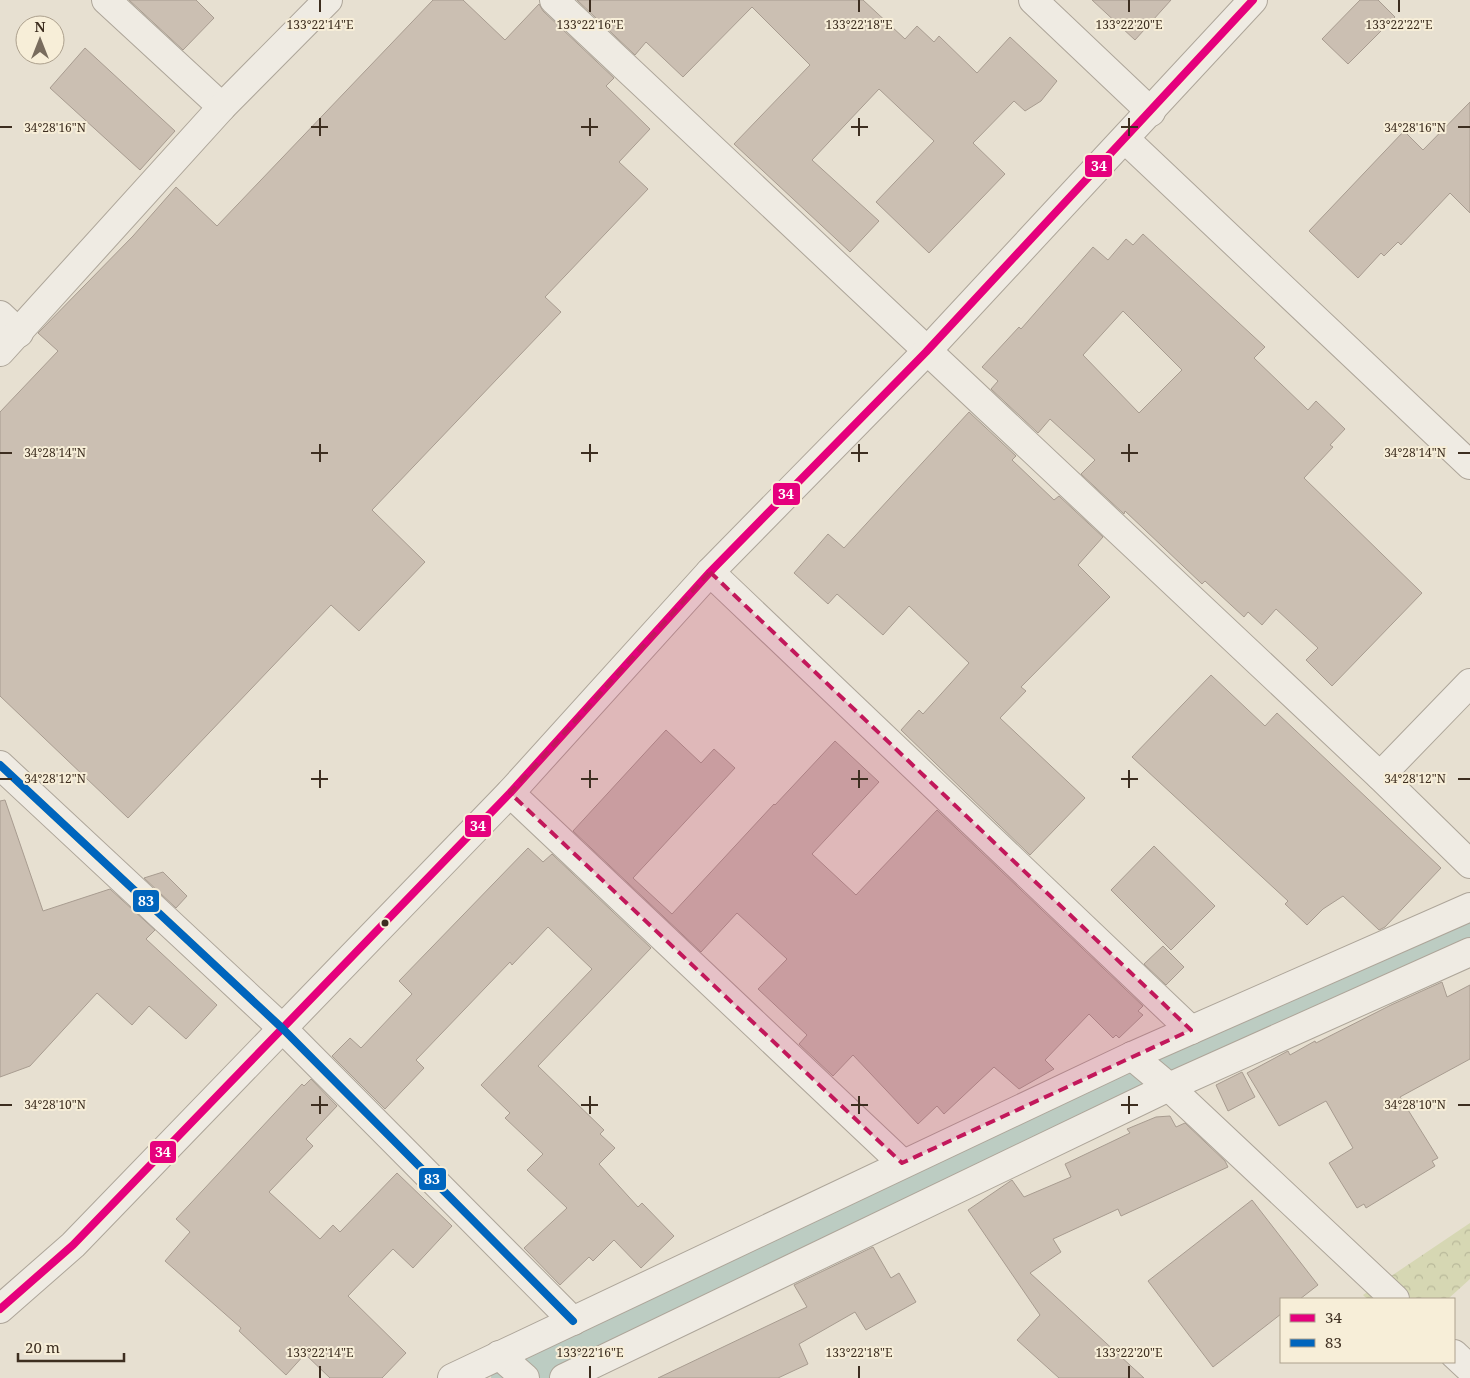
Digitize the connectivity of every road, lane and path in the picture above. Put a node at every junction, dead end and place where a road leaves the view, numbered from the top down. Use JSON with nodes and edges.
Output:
{"nodes":[{"id":1,"x":106,"y":0,"type":"edge"},
{"id":2,"x":328,"y":0,"type":"edge"},
{"id":3,"x":554,"y":0,"type":"edge"},
{"id":4,"x":1033,"y":0,"type":"edge"},
{"id":5,"x":1252,"y":0,"type":"edge"},
{"id":6,"x":222,"y":107,"type":"junction"},
{"id":7,"x":1151,"y":112,"type":"junction"},
{"id":8,"x":1125,"y":139,"type":"junction"},
{"id":9,"x":9,"y":324,"type":"edge"},
{"id":10,"x":0,"y":352,"type":"edge"},
{"id":11,"x":926,"y":352,"type":"junction"},
{"id":12,"x":1470,"y":465,"type":"edge"},
{"id":13,"x":710,"y":572,"type":"junction"},
{"id":14,"x":1470,"y":683,"type":"edge"},
{"id":15,"x":0,"y":765,"type":"edge"},
{"id":16,"x":1380,"y":776,"type":"junction"},
{"id":17,"x":510,"y":793,"type":"junction"},
{"id":18,"x":1470,"y":864,"type":"edge"},
{"id":19,"x":1470,"y":907,"type":"edge"},
{"id":20,"x":1470,"y":952,"type":"edge"},
{"id":21,"x":282,"y":1028,"type":"junction"},
{"id":22,"x":1191,"y":1030,"type":"junction"},
{"id":23,"x":1151,"y":1072,"type":"junction"},
{"id":24,"x":902,"y":1163,"type":"junction"},
{"id":25,"x":1394,"y":1298,"type":"edge"},
{"id":26,"x":0,"y":1309,"type":"edge"},
{"id":27,"x":573,"y":1321,"type":"junction"},
{"id":28,"x":1455,"y":1355,"type":"edge"},
{"id":29,"x":511,"y":1366,"type":"edge"},
{"id":30,"x":1470,"y":1369,"type":"edge"},
{"id":31,"x":452,"y":1378,"type":"edge"},
{"id":32,"x":564,"y":1378,"type":"edge"}],
"edges":[{"from":1,"to":6,"type":"street"},
{"from":2,"to":6,"type":"street"},
{"from":3,"to":11,"type":"street"},
{"from":4,"to":7,"type":"street"},
{"from":5,"to":7,"type":"street"},
{"from":6,"to":9,"type":"street"},
{"from":7,"to":8,"type":"street"},
{"from":8,"to":11,"type":"street"},
{"from":8,"to":12,"type":"street"},
{"from":9,"to":10,"type":"street"},
{"from":11,"to":13,"type":"street"},
{"from":11,"to":16,"type":"street"},
{"from":13,"to":17,"type":"street"},
{"from":13,"to":22,"type":"street"},
{"from":14,"to":16,"type":"street"},
{"from":15,"to":21,"type":"street"},
{"from":16,"to":18,"type":"street"},
{"from":17,"to":21,"type":"street"},
{"from":17,"to":24,"type":"street"},
{"from":19,"to":22,"type":"street"},
{"from":20,"to":23,"type":"street"},
{"from":21,"to":26,"type":"street"},
{"from":21,"to":27,"type":"street"},
{"from":22,"to":23,"type":"street"},
{"from":23,"to":24,"type":"street"},
{"from":23,"to":25,"type":"street"},
{"from":23,"to":32,"type":"street"},
{"from":24,"to":27,"type":"street"},
{"from":27,"to":29,"type":"street"},
{"from":28,"to":30,"type":"street"},
{"from":29,"to":31,"type":"street"}]}
